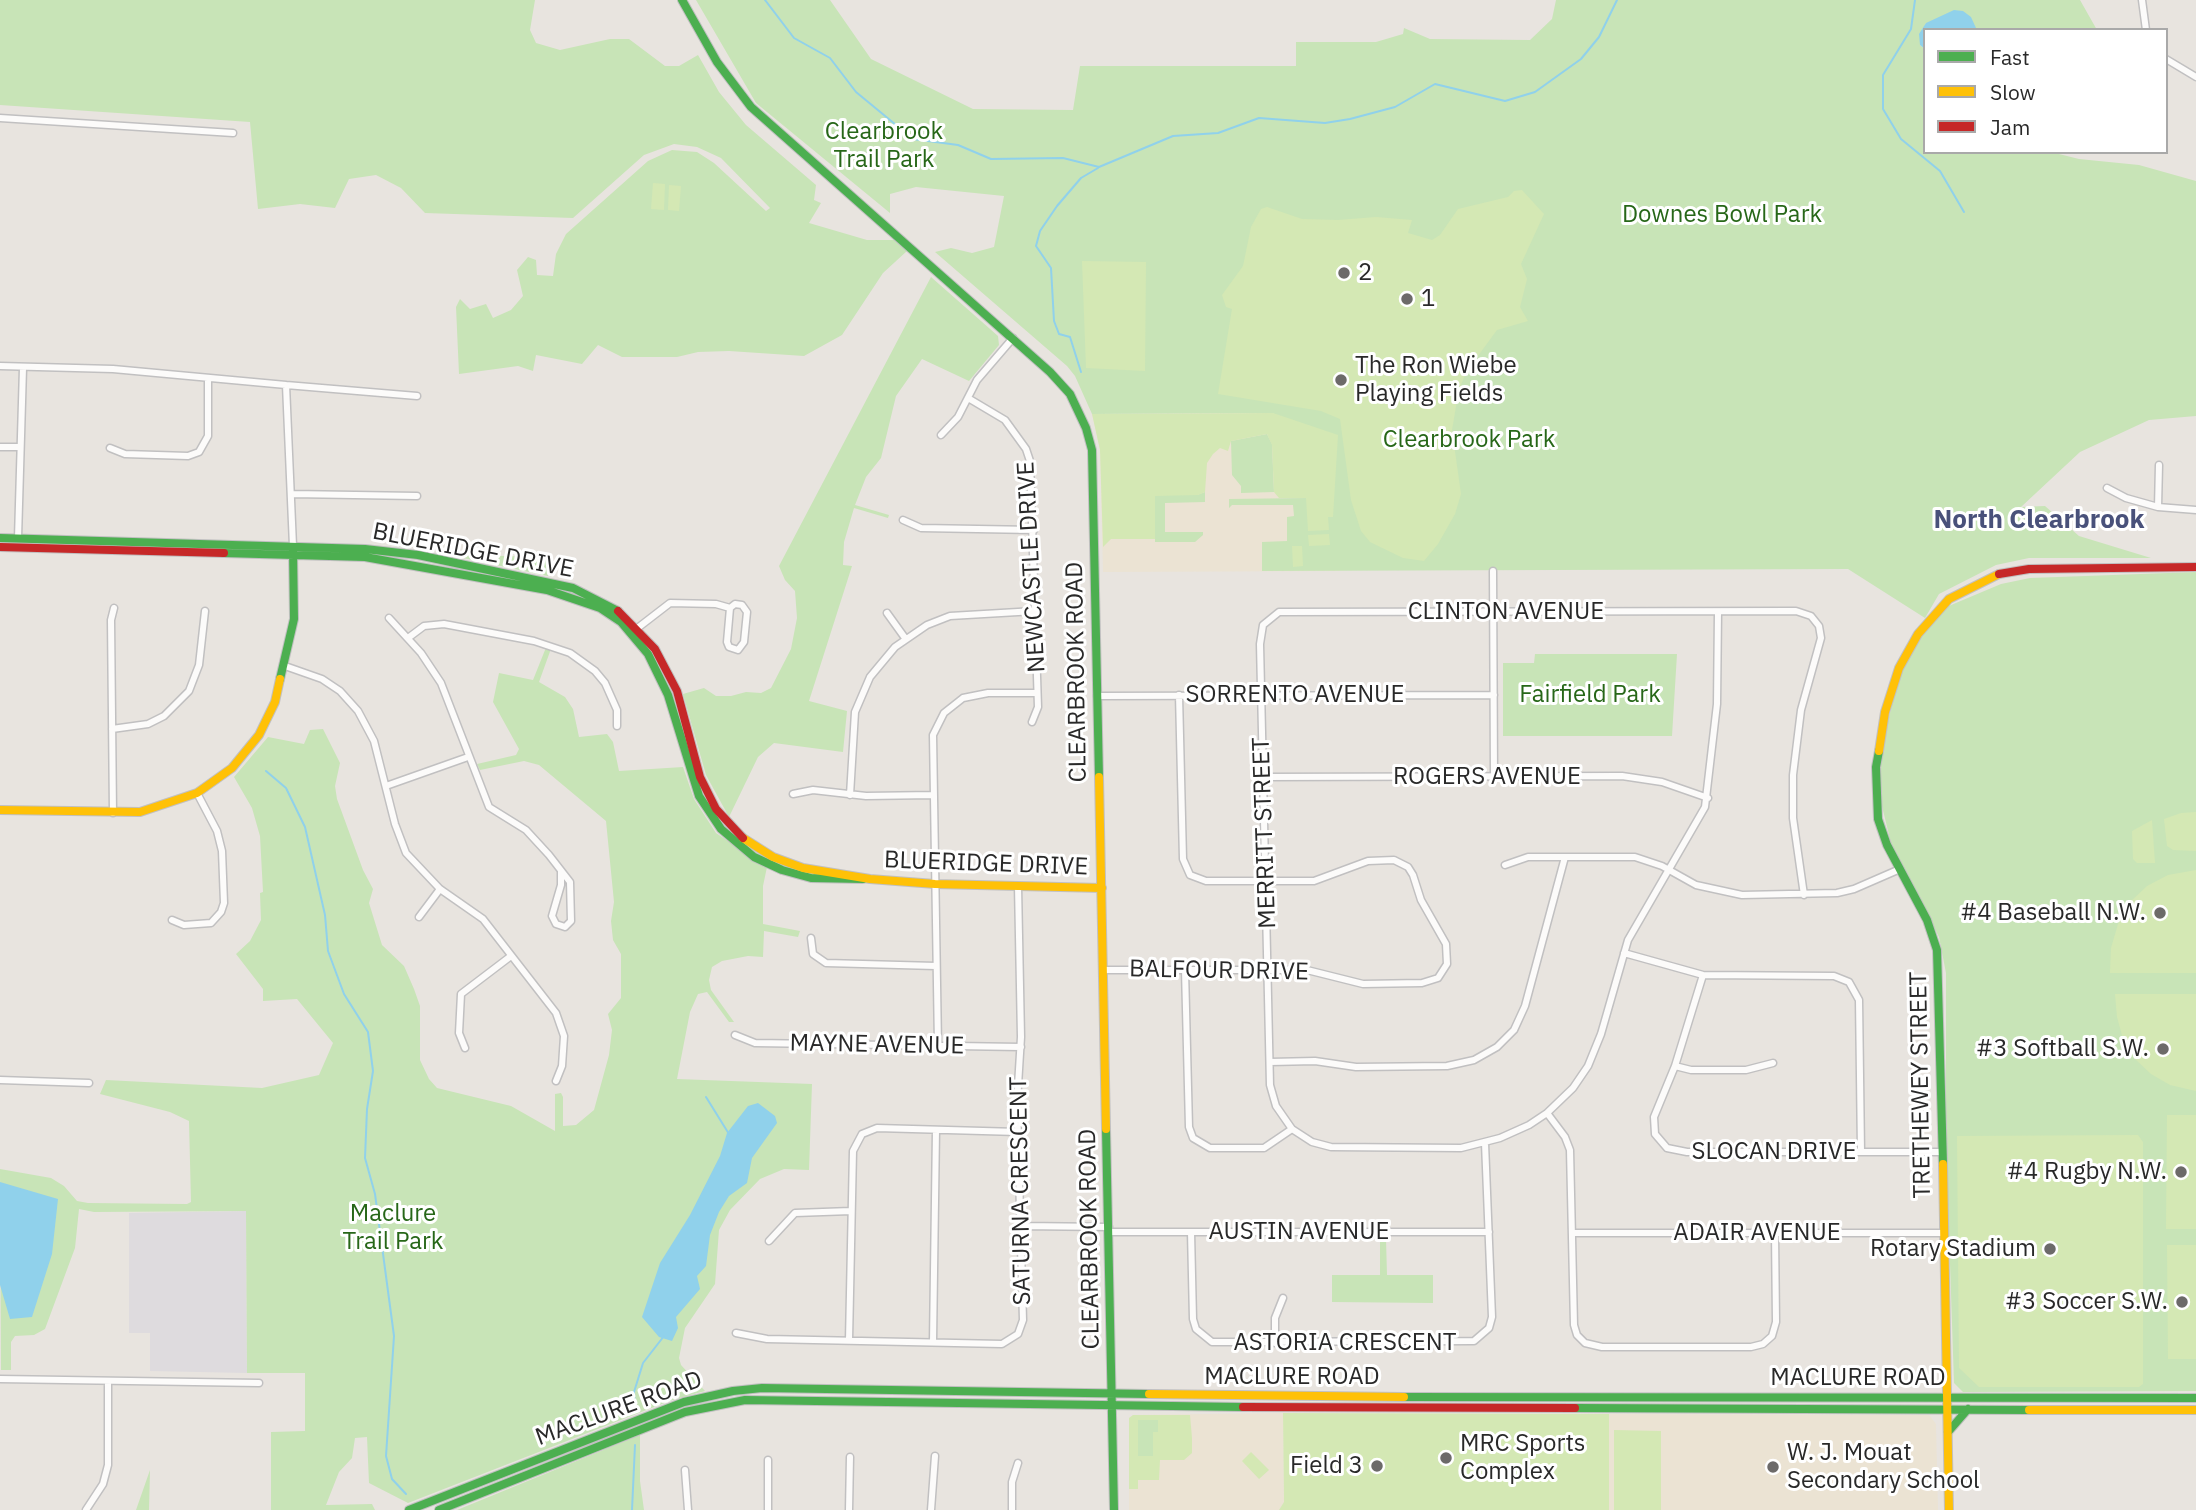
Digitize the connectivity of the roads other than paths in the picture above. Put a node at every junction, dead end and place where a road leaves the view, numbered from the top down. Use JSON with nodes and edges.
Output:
{"nodes":[{"id":1,"x":682,"y":0,"type":"edge"},
{"id":2,"x":2142,"y":0,"type":"edge"},
{"id":3,"x":2146,"y":28,"type":"edge"},
{"id":4,"x":2168,"y":60,"type":"edge"},
{"id":5,"x":2196,"y":77,"type":"edge"},
{"id":6,"x":0,"y":118,"type":"edge"},
{"id":7,"x":233,"y":133,"type":"dead end"},
{"id":8,"x":1013,"y":338,"type":"junction"},
{"id":9,"x":0,"y":366,"type":"edge"},
{"id":10,"x":23,"y":368,"type":"junction"},
{"id":11,"x":208,"y":379,"type":"junction"},
{"id":12,"x":286,"y":384,"type":"junction"},
{"id":13,"x":417,"y":396,"type":"dead end"},
{"id":14,"x":968,"y":398,"type":"junction"},
{"id":15,"x":942,"y":435,"type":"dead end"},
{"id":16,"x":0,"y":447,"type":"edge"},
{"id":17,"x":20,"y":447,"type":"junction"},
{"id":18,"x":110,"y":448,"type":"dead end"},
{"id":19,"x":2159,"y":465,"type":"dead end"},
{"id":20,"x":2107,"y":488,"type":"dead end"},
{"id":21,"x":292,"y":494,"type":"junction"},
{"id":22,"x":417,"y":496,"type":"dead end"},
{"id":23,"x":2158,"y":507,"type":"junction"},
{"id":24,"x":2196,"y":510,"type":"edge"},
{"id":25,"x":903,"y":520,"type":"dead end"},
{"id":26,"x":1034,"y":530,"type":"junction"},
{"id":27,"x":0,"y":538,"type":"edge"},
{"id":28,"x":18,"y":538,"type":"junction"},
{"id":29,"x":0,"y":547,"type":"edge"},
{"id":30,"x":293,"y":550,"type":"junction"},
{"id":31,"x":2196,"y":567,"type":"edge"},
{"id":32,"x":1493,"y":571,"type":"dead end"},
{"id":33,"x":114,"y":608,"type":"dead end"},
{"id":34,"x":730,"y":608,"type":"junction"},
{"id":35,"x":205,"y":611,"type":"dead end"},
{"id":36,"x":1035,"y":611,"type":"junction"},
{"id":37,"x":1493,"y":611,"type":"junction"},
{"id":38,"x":1718,"y":612,"type":"junction"},
{"id":39,"x":887,"y":613,"type":"dead end"},
{"id":40,"x":389,"y":618,"type":"dead end"},
{"id":41,"x":635,"y":631,"type":"junction"},
{"id":42,"x":408,"y":638,"type":"junction"},
{"id":43,"x":905,"y":638,"type":"junction"},
{"id":44,"x":285,"y":666,"type":"junction"},
{"id":45,"x":1037,"y":693,"type":"junction"},
{"id":46,"x":1179,"y":695,"type":"junction"},
{"id":47,"x":1261,"y":695,"type":"junction"},
{"id":48,"x":1494,"y":695,"type":"junction"},
{"id":49,"x":1097,"y":696,"type":"junction"},
{"id":50,"x":1032,"y":722,"type":"dead end"},
{"id":51,"x":617,"y":726,"type":"dead end"},
{"id":52,"x":112,"y":729,"type":"junction"},
{"id":53,"x":468,"y":757,"type":"junction"},
{"id":54,"x":1264,"y":777,"type":"junction"},
{"id":55,"x":1494,"y":777,"type":"junction"},
{"id":56,"x":386,"y":786,"type":"junction"},
{"id":57,"x":197,"y":793,"type":"junction"},
{"id":58,"x":793,"y":794,"type":"dead end"},
{"id":59,"x":933,"y":794,"type":"junction"},
{"id":60,"x":850,"y":795,"type":"junction"},
{"id":61,"x":1708,"y":798,"type":"junction"},
{"id":62,"x":0,"y":810,"type":"edge"},
{"id":63,"x":113,"y":813,"type":"junction"},
{"id":64,"x":1565,"y":857,"type":"junction"},
{"id":65,"x":1505,"y":864,"type":"dead end"},
{"id":66,"x":1900,"y":869,"type":"junction"},
{"id":67,"x":1668,"y":870,"type":"junction"},
{"id":68,"x":561,"y":872,"type":"junction"},
{"id":69,"x":1265,"y":881,"type":"junction"},
{"id":70,"x":935,"y":884,"type":"junction"},
{"id":71,"x":1018,"y":887,"type":"junction"},
{"id":72,"x":1102,"y":888,"type":"junction"},
{"id":73,"x":440,"y":889,"type":"junction"},
{"id":74,"x":1804,"y":895,"type":"junction"},
{"id":75,"x":419,"y":917,"type":"dead end"},
{"id":76,"x":172,"y":920,"type":"dead end"},
{"id":77,"x":811,"y":938,"type":"dead end"},
{"id":78,"x":1624,"y":953,"type":"junction"},
{"id":79,"x":511,"y":956,"type":"junction"},
{"id":80,"x":936,"y":966,"type":"junction"},
{"id":81,"x":1103,"y":970,"type":"junction"},
{"id":82,"x":1185,"y":970,"type":"junction"},
{"id":83,"x":1269,"y":970,"type":"junction"},
{"id":84,"x":1703,"y":975,"type":"junction"},
{"id":85,"x":735,"y":1035,"type":"dead end"},
{"id":86,"x":938,"y":1046,"type":"junction"},
{"id":87,"x":1021,"y":1047,"type":"junction"},
{"id":88,"x":465,"y":1048,"type":"dead end"},
{"id":89,"x":1270,"y":1062,"type":"junction"},
{"id":90,"x":1773,"y":1063,"type":"dead end"},
{"id":91,"x":1675,"y":1066,"type":"junction"},
{"id":92,"x":0,"y":1080,"type":"edge"},
{"id":93,"x":556,"y":1081,"type":"dead end"},
{"id":94,"x":89,"y":1083,"type":"dead end"},
{"id":95,"x":1546,"y":1113,"type":"junction"},
{"id":96,"x":1292,"y":1129,"type":"junction"},
{"id":97,"x":936,"y":1130,"type":"junction"},
{"id":98,"x":1018,"y":1132,"type":"junction"},
{"id":99,"x":1485,"y":1143,"type":"junction"},
{"id":100,"x":1861,"y":1152,"type":"junction"},
{"id":101,"x":1942,"y":1152,"type":"junction"},
{"id":102,"x":851,"y":1211,"type":"junction"},
{"id":103,"x":1021,"y":1226,"type":"junction"},
{"id":104,"x":1110,"y":1230,"type":"junction"},
{"id":105,"x":1191,"y":1232,"type":"junction"},
{"id":106,"x":1489,"y":1232,"type":"junction"},
{"id":107,"x":1572,"y":1233,"type":"junction"},
{"id":108,"x":1775,"y":1233,"type":"junction"},
{"id":109,"x":1942,"y":1233,"type":"junction"},
{"id":110,"x":769,"y":1241,"type":"dead end"},
{"id":111,"x":1283,"y":1298,"type":"dead end"},
{"id":112,"x":736,"y":1333,"type":"dead end"},
{"id":113,"x":849,"y":1340,"type":"junction"},
{"id":114,"x":933,"y":1342,"type":"junction"},
{"id":115,"x":1275,"y":1343,"type":"junction"},
{"id":116,"x":0,"y":1379,"type":"edge"},
{"id":117,"x":108,"y":1382,"type":"junction"},
{"id":118,"x":259,"y":1383,"type":"dead end"},
{"id":119,"x":1113,"y":1395,"type":"junction"},
{"id":120,"x":1947,"y":1398,"type":"junction"},
{"id":121,"x":2196,"y":1398,"type":"edge"},
{"id":122,"x":1113,"y":1407,"type":"junction"},
{"id":123,"x":1947,"y":1408,"type":"junction"},
{"id":124,"x":1968,"y":1409,"type":"junction"},
{"id":125,"x":2196,"y":1410,"type":"edge"},
{"id":126,"x":1948,"y":1433,"type":"junction"},
{"id":127,"x":934,"y":1456,"type":"dead end"},
{"id":128,"x":850,"y":1457,"type":"dead end"},
{"id":129,"x":768,"y":1460,"type":"dead end"},
{"id":130,"x":1018,"y":1463,"type":"dead end"},
{"id":131,"x":685,"y":1471,"type":"dead end"},
{"id":132,"x":86,"y":1510,"type":"edge"},
{"id":133,"x":409,"y":1510,"type":"edge"},
{"id":134,"x":439,"y":1510,"type":"edge"},
{"id":135,"x":688,"y":1510,"type":"edge"},
{"id":136,"x":768,"y":1510,"type":"edge"},
{"id":137,"x":849,"y":1510,"type":"edge"},
{"id":138,"x":931,"y":1510,"type":"edge"},
{"id":139,"x":1012,"y":1510,"type":"edge"},
{"id":140,"x":1114,"y":1510,"type":"edge"},
{"id":141,"x":1949,"y":1510,"type":"edge"}],
"edges":[{"from":1,"to":8,"type":"main road","name":"CLEARBROOK ROAD"},
{"from":2,"to":3,"type":"street"},
{"from":4,"to":5,"type":"street"},
{"from":6,"to":7,"type":"street"},
{"from":8,"to":14,"type":"street"},
{"from":8,"to":49,"type":"main road","name":"CLEARBROOK ROAD"},
{"from":9,"to":10,"type":"street"},
{"from":10,"to":11,"type":"street"},
{"from":10,"to":17,"type":"street"},
{"from":11,"to":12,"type":"street"},
{"from":11,"to":18,"type":"street"},
{"from":12,"to":13,"type":"street"},
{"from":12,"to":21,"type":"street"},
{"from":14,"to":15,"type":"street"},
{"from":14,"to":26,"type":"street","name":"NEWCASTLE DRIVE"},
{"from":16,"to":17,"type":"street"},
{"from":17,"to":28,"type":"street"},
{"from":19,"to":23,"type":"street"},
{"from":20,"to":23,"type":"street"},
{"from":21,"to":22,"type":"street"},
{"from":21,"to":30,"type":"street"},
{"from":23,"to":24,"type":"street"},
{"from":25,"to":26,"type":"street"},
{"from":26,"to":36,"type":"street","name":"NEWCASTLE DRIVE"},
{"from":27,"to":28,"type":"main road","name":"BLUERIDGE DRIVE"},
{"from":28,"to":30,"type":"main road","name":"BLUERIDGE DRIVE"},
{"from":29,"to":30,"type":"main road","name":"BLUERIDGE DRIVE"},
{"from":30,"to":41,"type":"main road","name":"BLUERIDGE DRIVE"},
{"from":30,"to":44,"type":"main road"},
{"from":31,"to":66,"type":"main road","name":"TRETHEWEY STREET"},
{"from":32,"to":37,"type":"street"},
{"from":33,"to":52,"type":"street"},
{"from":34,"to":34,"type":"street"},
{"from":34,"to":41,"type":"street"},
{"from":35,"to":52,"type":"street"},
{"from":36,"to":43,"type":"street"},
{"from":36,"to":45,"type":"street","name":"NEWCASTLE DRIVE"},
{"from":37,"to":38,"type":"street","name":"CLINTON AVENUE"},
{"from":37,"to":47,"type":"street","name":"CLINTON AVENUE"},
{"from":37,"to":48,"type":"street"},
{"from":38,"to":61,"type":"street"},
{"from":38,"to":74,"type":"street","name":"CLINTON AVENUE"},
{"from":39,"to":43,"type":"street"},
{"from":40,"to":42,"type":"street"},
{"from":41,"to":70,"type":"main road","name":"BLUERIDGE DRIVE"},
{"from":42,"to":51,"type":"street"},
{"from":42,"to":53,"type":"street"},
{"from":43,"to":60,"type":"street"},
{"from":44,"to":56,"type":"street"},
{"from":44,"to":57,"type":"main road"},
{"from":45,"to":50,"type":"street","name":"NEWCASTLE DRIVE"},
{"from":45,"to":59,"type":"street"},
{"from":46,"to":47,"type":"street","name":"SORRENTO AVENUE"},
{"from":46,"to":49,"type":"street","name":"SORRENTO AVENUE"},
{"from":46,"to":69,"type":"street"},
{"from":47,"to":48,"type":"street","name":"SORRENTO AVENUE"},
{"from":47,"to":54,"type":"street","name":"MERRITT STREET"},
{"from":48,"to":55,"type":"street"},
{"from":49,"to":72,"type":"main road","name":"CLEARBROOK ROAD"},
{"from":52,"to":63,"type":"street"},
{"from":53,"to":56,"type":"street"},
{"from":53,"to":68,"type":"street"},
{"from":54,"to":55,"type":"street","name":"ROGERS AVENUE"},
{"from":54,"to":69,"type":"street","name":"MERRITT STREET"},
{"from":55,"to":61,"type":"street","name":"ROGERS AVENUE"},
{"from":56,"to":73,"type":"street"},
{"from":57,"to":63,"type":"main road"},
{"from":57,"to":76,"type":"street"},
{"from":58,"to":60,"type":"street"},
{"from":59,"to":60,"type":"street"},
{"from":59,"to":70,"type":"street"},
{"from":61,"to":67,"type":"street"},
{"from":62,"to":63,"type":"main road"},
{"from":64,"to":65,"type":"street"},
{"from":64,"to":67,"type":"street"},
{"from":64,"to":89,"type":"street"},
{"from":66,"to":74,"type":"street"},
{"from":66,"to":101,"type":"main road","name":"TRETHEWEY STREET"},
{"from":67,"to":74,"type":"street"},
{"from":67,"to":78,"type":"street"},
{"from":68,"to":68,"type":"street"},
{"from":69,"to":83,"type":"street","name":"MERRITT STREET"},
{"from":69,"to":83,"type":"street","name":"BALFOUR DRIVE"},
{"from":70,"to":71,"type":"main road","name":"BLUERIDGE DRIVE"},
{"from":70,"to":80,"type":"street"},
{"from":71,"to":72,"type":"main road","name":"BLUERIDGE DRIVE"},
{"from":71,"to":87,"type":"street","name":"SATURNA CRESCENT"},
{"from":72,"to":81,"type":"main road","name":"CLEARBROOK ROAD"},
{"from":73,"to":75,"type":"street"},
{"from":73,"to":79,"type":"street"},
{"from":77,"to":80,"type":"street"},
{"from":78,"to":84,"type":"street"},
{"from":78,"to":95,"type":"street"},
{"from":79,"to":88,"type":"street"},
{"from":79,"to":93,"type":"street"},
{"from":80,"to":86,"type":"street"},
{"from":81,"to":82,"type":"street","name":"BALFOUR DRIVE"},
{"from":81,"to":104,"type":"main road","name":"CLEARBROOK ROAD"},
{"from":82,"to":83,"type":"street","name":"BALFOUR DRIVE"},
{"from":82,"to":96,"type":"street"},
{"from":83,"to":89,"type":"street","name":"MERRITT STREET"},
{"from":84,"to":91,"type":"street","name":"SLOCAN DRIVE"},
{"from":84,"to":100,"type":"street"},
{"from":85,"to":86,"type":"street","name":"MAYNE AVENUE"},
{"from":86,"to":87,"type":"street","name":"MAYNE AVENUE"},
{"from":87,"to":98,"type":"street","name":"SATURNA CRESCENT"},
{"from":89,"to":96,"type":"street","name":"MERRITT STREET"},
{"from":90,"to":91,"type":"street"},
{"from":91,"to":100,"type":"street","name":"SLOCAN DRIVE"},
{"from":92,"to":94,"type":"street"},
{"from":95,"to":99,"type":"street"},
{"from":95,"to":107,"type":"street"},
{"from":96,"to":99,"type":"street"},
{"from":97,"to":98,"type":"street"},
{"from":97,"to":102,"type":"street"},
{"from":97,"to":114,"type":"street"},
{"from":98,"to":103,"type":"street","name":"SATURNA CRESCENT"},
{"from":99,"to":106,"type":"street","name":"ASTORIA CRESCENT"},
{"from":100,"to":101,"type":"street","name":"SLOCAN DRIVE"},
{"from":101,"to":109,"type":"main road","name":"TRETHEWEY STREET"},
{"from":102,"to":110,"type":"street"},
{"from":102,"to":113,"type":"street"},
{"from":103,"to":104,"type":"street","name":"AUSTIN AVENUE"},
{"from":103,"to":114,"type":"street","name":"SATURNA CRESCENT"},
{"from":104,"to":105,"type":"street","name":"AUSTIN AVENUE"},
{"from":104,"to":119,"type":"main road","name":"CLEARBROOK ROAD"},
{"from":105,"to":106,"type":"street","name":"AUSTIN AVENUE"},
{"from":105,"to":115,"type":"street","name":"ASTORIA CRESCENT"},
{"from":106,"to":115,"type":"street","name":"ASTORIA CRESCENT"},
{"from":107,"to":108,"type":"street","name":"ADAIR AVENUE"},
{"from":107,"to":108,"type":"street"},
{"from":108,"to":109,"type":"street","name":"ADAIR AVENUE"},
{"from":109,"to":120,"type":"main road","name":"TRETHEWEY STREET"},
{"from":111,"to":115,"type":"street"},
{"from":112,"to":113,"type":"street","name":"SATURNA CRESCENT"},
{"from":113,"to":114,"type":"street","name":"SATURNA CRESCENT"},
{"from":116,"to":117,"type":"street"},
{"from":117,"to":118,"type":"street"},
{"from":117,"to":132,"type":"street"},
{"from":119,"to":120,"type":"main road","name":"MACLURE ROAD"},
{"from":119,"to":122,"type":"main road","name":"CLEARBROOK ROAD"},
{"from":119,"to":133,"type":"main road","name":"MACLURE ROAD"},
{"from":120,"to":121,"type":"main road","name":"MACLURE ROAD"},
{"from":120,"to":123,"type":"main road","name":"TRETHEWEY STREET"},
{"from":122,"to":123,"type":"main road","name":"MACLURE ROAD"},
{"from":122,"to":134,"type":"main road","name":"MACLURE ROAD"},
{"from":122,"to":140,"type":"main road","name":"CLEARBROOK ROAD"},
{"from":123,"to":124,"type":"main road","name":"MACLURE ROAD"},
{"from":123,"to":126,"type":"main road","name":"TRETHEWEY STREET"},
{"from":124,"to":125,"type":"main road","name":"MACLURE ROAD"},
{"from":124,"to":126,"type":"main road"},
{"from":126,"to":141,"type":"main road","name":"TRETHEWEY STREET"},
{"from":127,"to":138,"type":"street"},
{"from":128,"to":137,"type":"street"},
{"from":129,"to":136,"type":"street"},
{"from":130,"to":139,"type":"street"},
{"from":131,"to":135,"type":"street"}]}
